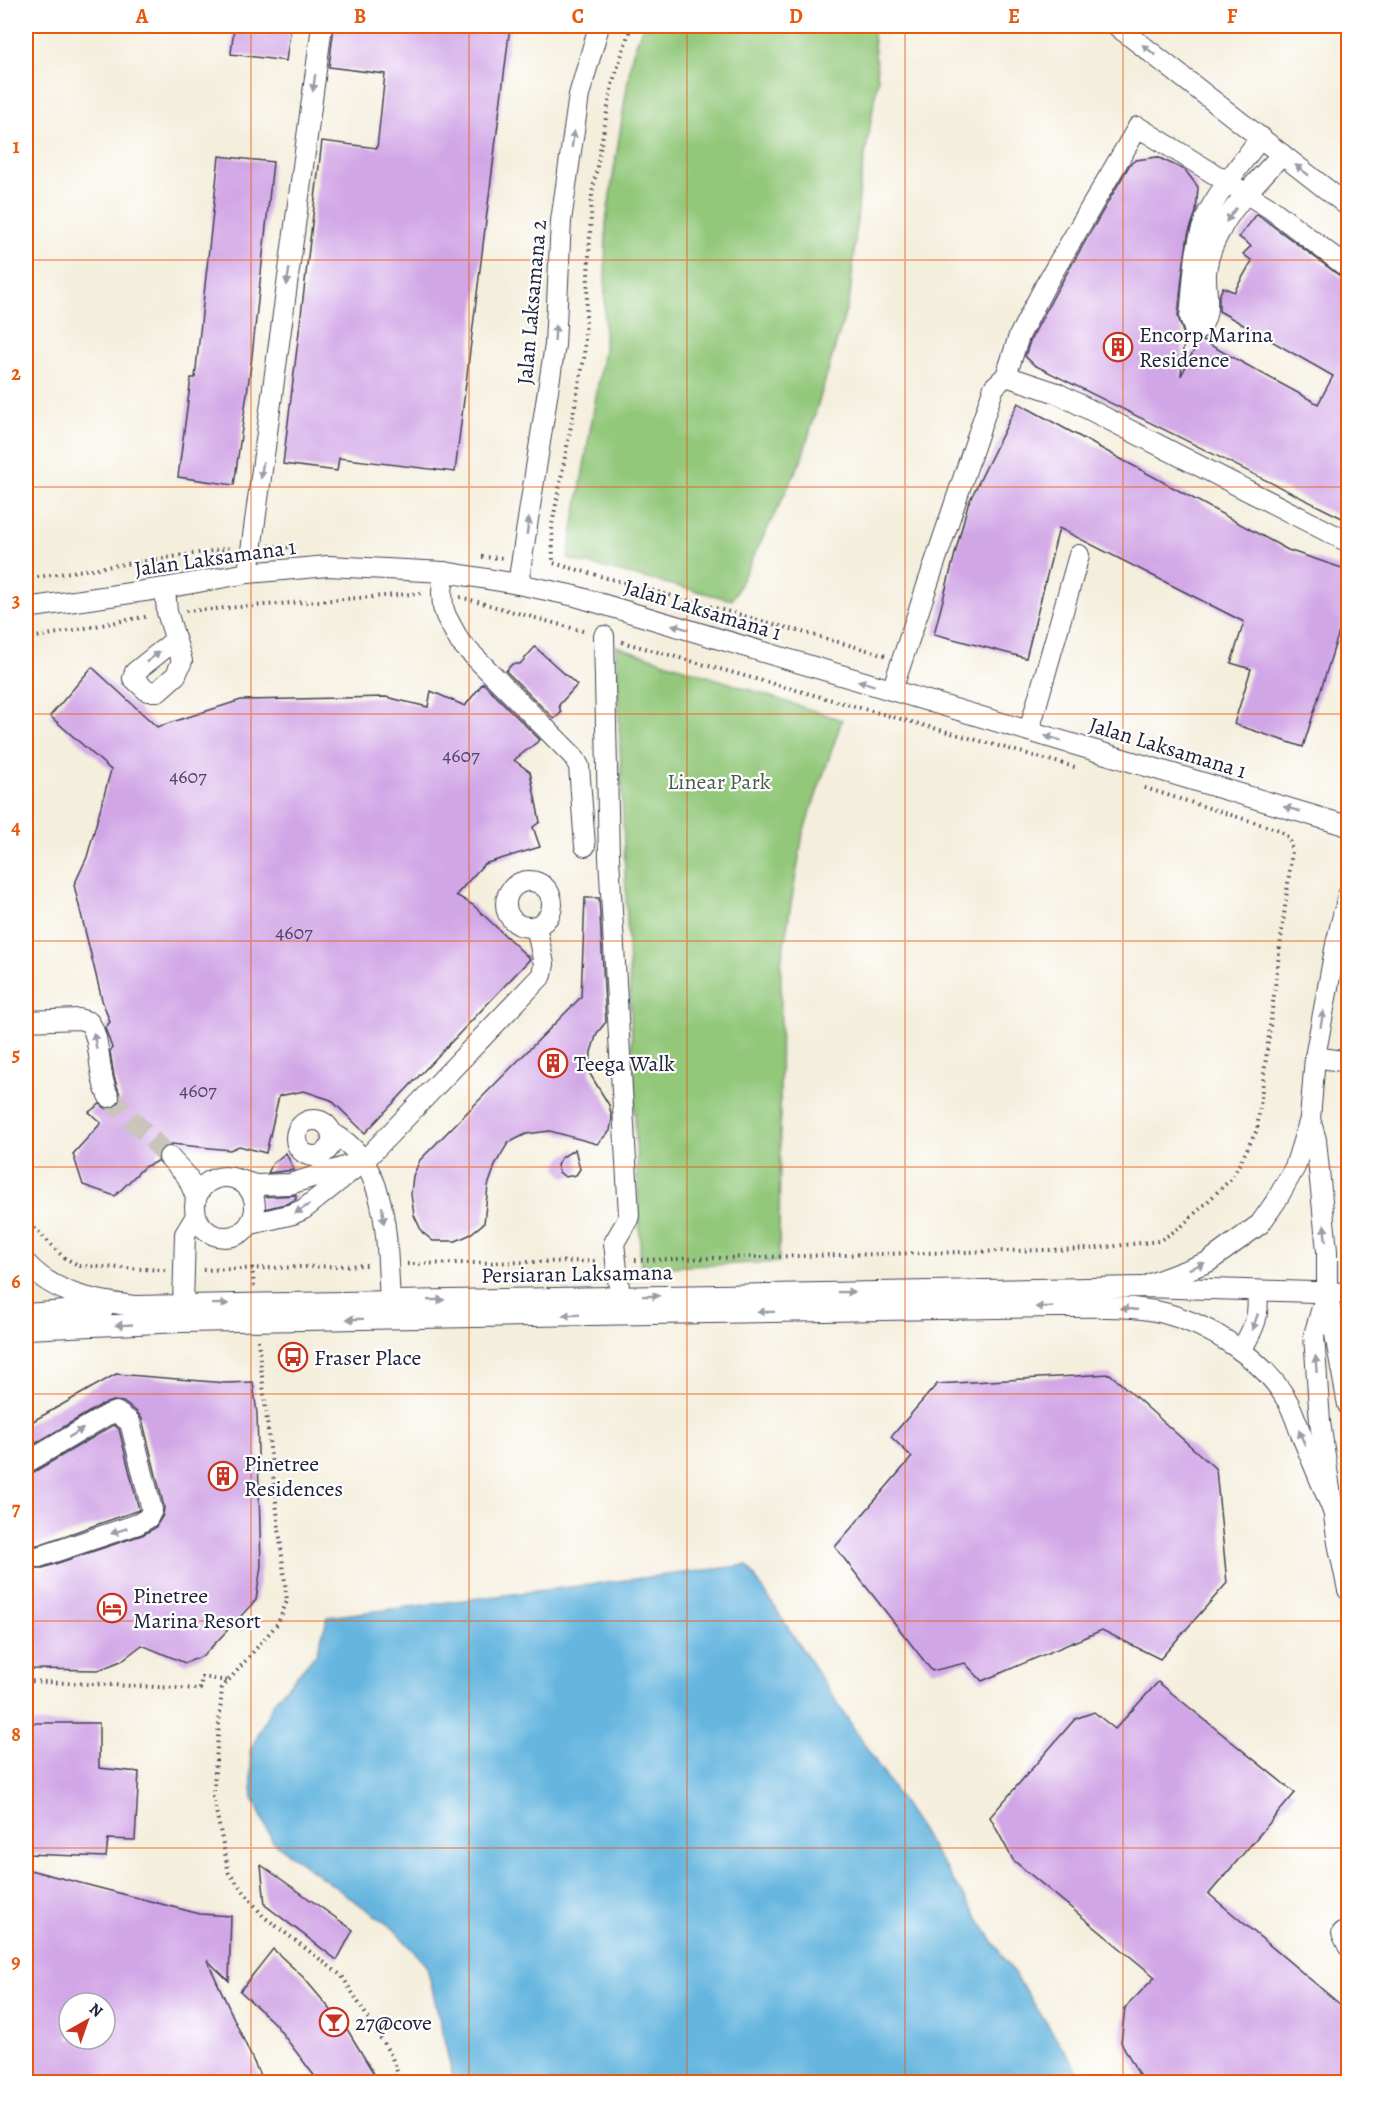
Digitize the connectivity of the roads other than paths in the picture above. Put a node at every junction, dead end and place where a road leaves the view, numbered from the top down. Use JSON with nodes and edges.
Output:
{"nodes":[{"id":1,"x":322,"y":26,"type":"edge"},
{"id":2,"x":599,"y":26,"type":"edge"},
{"id":3,"x":1117,"y":26,"type":"edge"},
{"id":4,"x":1261,"y":137,"type":"junction"},
{"id":5,"x":1282,"y":154,"type":"junction"},
{"id":6,"x":1228,"y":183,"type":"junction"},
{"id":7,"x":1247,"y":195,"type":"junction"},
{"id":8,"x":1348,"y":206,"type":"edge"},
{"id":9,"x":1348,"y":268,"type":"edge"},
{"id":10,"x":1006,"y":376,"type":"junction"},
{"id":11,"x":1348,"y":542,"type":"edge"},
{"id":12,"x":1079,"y":555,"type":"dead end"},
{"id":13,"x":248,"y":573,"type":"junction"},
{"id":14,"x":443,"y":582,"type":"junction"},
{"id":15,"x":518,"y":584,"type":"junction"},
{"id":16,"x":165,"y":588,"type":"junction"},
{"id":17,"x":26,"y":608,"type":"edge"},
{"id":18,"x":604,"y":636,"type":"road end"},
{"id":19,"x":175,"y":640,"type":"dead end"},
{"id":20,"x":891,"y":690,"type":"junction"},
{"id":21,"x":1029,"y":731,"type":"junction"},
{"id":22,"x":1348,"y":826,"type":"edge"},
{"id":23,"x":585,"y":846,"type":"dead end"},
{"id":24,"x":1348,"y":895,"type":"edge"},
{"id":25,"x":536,"y":926,"type":"dead end"},
{"id":26,"x":26,"y":1020,"type":"edge"},
{"id":27,"x":1315,"y":1058,"type":"junction"},
{"id":28,"x":1348,"y":1062,"type":"edge"},
{"id":29,"x":109,"y":1097,"type":"tunnel mouth"},
{"id":30,"x":1310,"y":1119,"type":"junction"},
{"id":31,"x":332,"y":1133,"type":"junction"},
{"id":32,"x":306,"y":1154,"type":"junction"},
{"id":33,"x":168,"y":1156,"type":"tunnel mouth"},
{"id":34,"x":365,"y":1160,"type":"junction"},
{"id":35,"x":234,"y":1178,"type":"junction"},
{"id":36,"x":290,"y":1184,"type":"junction"},
{"id":37,"x":196,"y":1207,"type":"junction"},
{"id":38,"x":251,"y":1224,"type":"junction"},
{"id":39,"x":26,"y":1263,"type":"edge"},
{"id":40,"x":1142,"y":1287,"type":"junction"},
{"id":41,"x":1257,"y":1291,"type":"junction"},
{"id":42,"x":1327,"y":1292,"type":"junction"},
{"id":43,"x":1348,"y":1293,"type":"edge"},
{"id":44,"x":620,"y":1297,"type":"junction"},
{"id":45,"x":390,"y":1301,"type":"junction"},
{"id":46,"x":134,"y":1306,"type":"junction"},
{"id":47,"x":256,"y":1312,"type":"junction"},
{"id":48,"x":183,"y":1313,"type":"junction"},
{"id":49,"x":26,"y":1314,"type":"edge"},
{"id":50,"x":26,"y":1329,"type":"edge"},
{"id":51,"x":1242,"y":1351,"type":"junction"},
{"id":52,"x":1348,"y":1397,"type":"edge"},
{"id":53,"x":26,"y":1463,"type":"edge"},
{"id":54,"x":1333,"y":1511,"type":"junction"},
{"id":55,"x":26,"y":1556,"type":"edge"},
{"id":56,"x":1348,"y":1590,"type":"edge"}],
"edges":[{"from":1,"to":13,"type":"street","one_way":true},
{"from":15,"to":2,"type":"street","name":"Jalan Laksamana 2","one_way":true},
{"from":4,"to":3,"type":"street","one_way":true},
{"from":4,"to":5,"type":"street"},
{"from":4,"to":6,"type":"street"},
{"from":5,"to":7,"type":"street"},
{"from":8,"to":5,"type":"street","one_way":true},
{"from":6,"to":7,"type":"street"},
{"from":7,"to":6,"type":"street","one_way":true},
{"from":6,"to":10,"type":"street"},
{"from":7,"to":9,"type":"street"},
{"from":10,"to":11,"type":"street"},
{"from":10,"to":20,"type":"street"},
{"from":12,"to":21,"type":"street"},
{"from":13,"to":14,"type":"street","name":"Jalan Laksamana 1"},
{"from":13,"to":16,"type":"street","name":"Jalan Laksamana 1"},
{"from":14,"to":15,"type":"street","name":"Jalan Laksamana 1"},
{"from":14,"to":23,"type":"street"},
{"from":20,"to":15,"type":"street","name":"Jalan Laksamana 1","one_way":true},
{"from":16,"to":17,"type":"street","name":"Jalan Laksamana 1"},
{"from":16,"to":19,"type":"street"},
{"from":18,"to":44,"type":"street"},
{"from":20,"to":21,"type":"street","name":"Jalan Laksamana 1"},
{"from":22,"to":21,"type":"street","name":"Jalan Laksamana 1","one_way":true},
{"from":27,"to":24,"type":"street","one_way":true},
{"from":25,"to":34,"type":"street"},
{"from":29,"to":26,"type":"street","one_way":true},
{"from":27,"to":28,"type":"street"},
{"from":27,"to":30,"type":"street"},
{"from":40,"to":30,"type":"street","one_way":true},
{"from":42,"to":30,"type":"street","one_way":true},
{"from":31,"to":32,"type":"street"},
{"from":31,"to":32,"type":"street"},
{"from":31,"to":34,"type":"street"},
{"from":32,"to":36,"type":"street"},
{"from":33,"to":37,"type":"street"},
{"from":34,"to":36,"type":"street"},
{"from":34,"to":38,"type":"street","one_way":true},
{"from":34,"to":45,"type":"street","one_way":true},
{"from":35,"to":36,"type":"street"},
{"from":35,"to":37,"type":"street"},
{"from":35,"to":38,"type":"street"},
{"from":37,"to":38,"type":"street"},
{"from":37,"to":48,"type":"street"},
{"from":39,"to":46,"type":"street"},
{"from":40,"to":41,"type":"street","name":"Persiaran Laksamana"},
{"from":44,"to":40,"type":"street","name":"Persiaran Laksamana","one_way":true},
{"from":41,"to":42,"type":"street","name":"Persiaran Laksamana"},
{"from":41,"to":51,"type":"street","one_way":true},
{"from":42,"to":43,"type":"street","name":"Persiaran Laksamana"},
{"from":42,"to":52,"type":"street"},
{"from":54,"to":42,"type":"street","one_way":true},
{"from":45,"to":44,"type":"street","name":"Persiaran Laksamana","one_way":true},
{"from":45,"to":47,"type":"street","name":"Persiaran Laksamana"},
{"from":46,"to":48,"type":"street"},
{"from":46,"to":49,"type":"street"},
{"from":47,"to":48,"type":"street"},
{"from":51,"to":47,"type":"street","one_way":true},
{"from":48,"to":50,"type":"street","one_way":true},
{"from":54,"to":51,"type":"street","one_way":true},
{"from":53,"to":55,"type":"street","one_way":true},
{"from":54,"to":56,"type":"street"}]}
